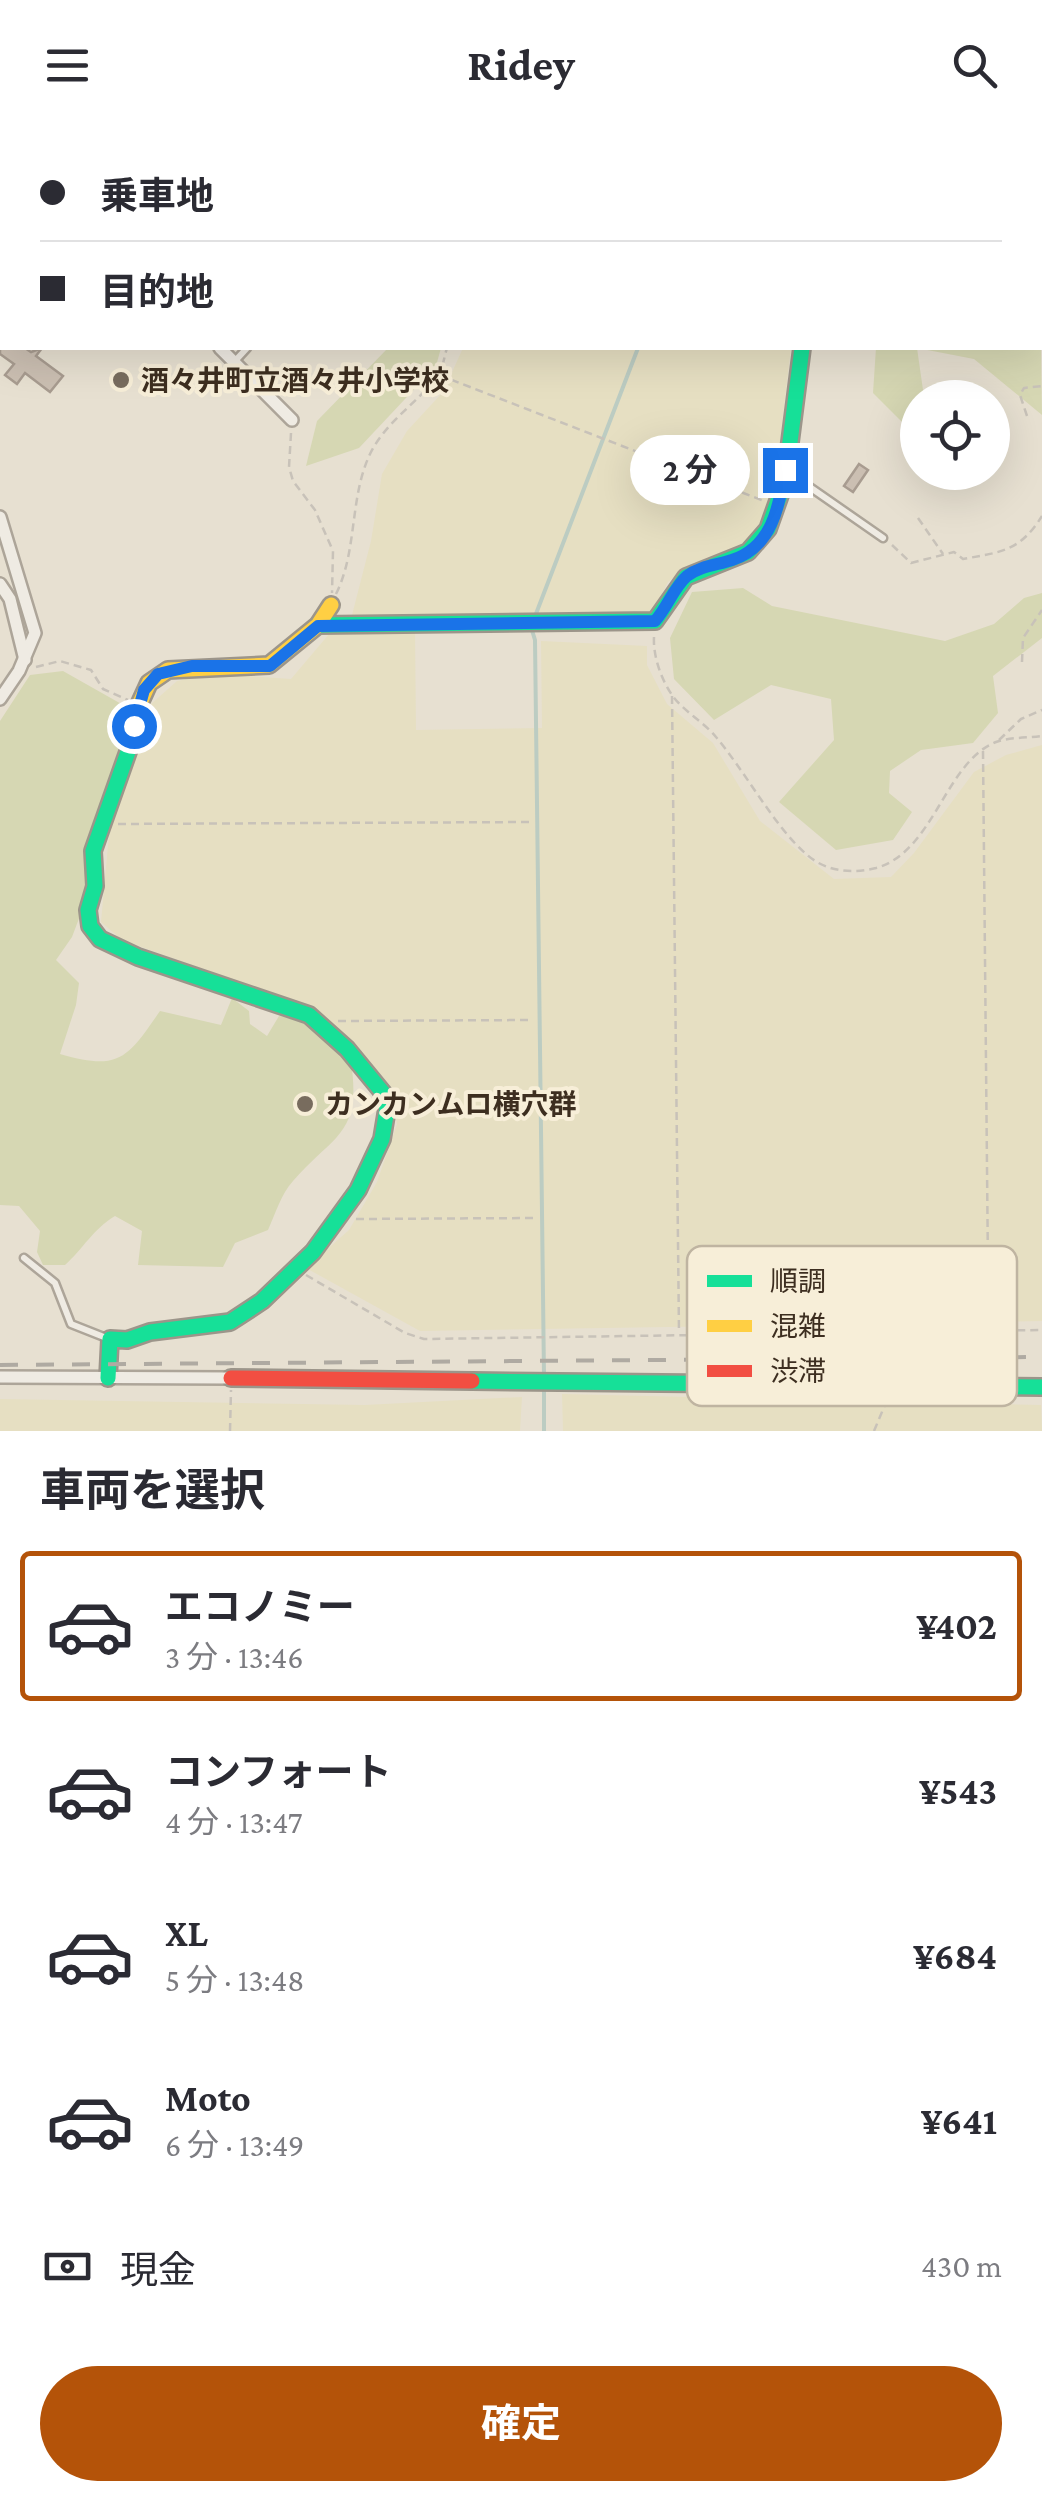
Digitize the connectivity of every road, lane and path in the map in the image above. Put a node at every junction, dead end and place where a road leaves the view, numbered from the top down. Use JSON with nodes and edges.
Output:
{"nodes":[{"id":1,"x":222,"y":350,"type":"edge"},
{"id":2,"x":246,"y":350,"type":"edge"},
{"id":3,"x":446,"y":350,"type":"edge"},
{"id":4,"x":802,"y":350,"type":"edge"},
{"id":5,"x":234,"y":362,"type":"junction"},
{"id":6,"x":439,"y":374,"type":"junction"},
{"id":7,"x":1042,"y":386,"type":"edge"},
{"id":8,"x":1027,"y":416,"type":"dead end"},
{"id":9,"x":292,"y":420,"type":"joint"},
{"id":10,"x":785,"y":470,"type":"junction"},
{"id":11,"x":779,"y":507,"type":"junction"},
{"id":12,"x":1042,"y":516,"type":"edge"},
{"id":13,"x":0,"y":517,"type":"edge"},
{"id":14,"x":918,"y":518,"type":"dead end"},
{"id":15,"x":883,"y":538,"type":"joint"},
{"id":16,"x":943,"y":554,"type":"junction"},
{"id":17,"x":0,"y":584,"type":"edge"},
{"id":18,"x":331,"y":605,"type":"junction"},
{"id":19,"x":1042,"y":610,"type":"edge"},
{"id":20,"x":655,"y":621,"type":"junction"},
{"id":21,"x":318,"y":626,"type":"junction"},
{"id":22,"x":1022,"y":662,"type":"dead end"},
{"id":23,"x":22,"y":666,"type":"junction"},
{"id":24,"x":672,"y":696,"type":"junction"},
{"id":25,"x":0,"y":699,"type":"edge"},
{"id":26,"x":139,"y":704,"type":"junction"},
{"id":27,"x":1042,"y":710,"type":"edge"},
{"id":28,"x":1042,"y":736,"type":"edge"},
{"id":29,"x":997,"y":742,"type":"junction"},
{"id":30,"x":982,"y":751,"type":"junction"},
{"id":31,"x":532,"y":822,"type":"dead end"},
{"id":32,"x":101,"y":824,"type":"junction"},
{"id":33,"x":532,"y":1020,"type":"dead end"},
{"id":34,"x":316,"y":1021,"type":"junction"},
{"id":35,"x":535,"y":1218,"type":"dead end"},
{"id":36,"x":334,"y":1219,"type":"junction"},
{"id":37,"x":987,"y":1246,"type":"edge"},
{"id":38,"x":24,"y":1258,"type":"dead end"},
{"id":39,"x":296,"y":1269,"type":"junction"},
{"id":40,"x":679,"y":1333,"type":"junction"},
{"id":41,"x":687,"y":1333,"type":"edge"},
{"id":42,"x":110,"y":1339,"type":"junction"},
{"id":43,"x":0,"y":1377,"type":"edge"},
{"id":44,"x":108,"y":1378,"type":"junction"},
{"id":45,"x":231,"y":1378,"type":"junction"},
{"id":46,"x":687,"y":1384,"type":"edge"},
{"id":47,"x":1017,"y":1386,"type":"edge"},
{"id":48,"x":1042,"y":1386,"type":"edge"},
{"id":49,"x":885,"y":1406,"type":"edge"},
{"id":50,"x":230,"y":1431,"type":"edge"},
{"id":51,"x":874,"y":1431,"type":"edge"}],
"edges":[{"from":1,"to":5,"type":"street"},
{"from":2,"to":5,"type":"lane"},
{"from":3,"to":6,"type":"path"},
{"from":4,"to":10,"type":"street"},
{"from":5,"to":9,"type":"street"},
{"from":6,"to":11,"type":"path"},
{"from":6,"to":18,"type":"path"},
{"from":7,"to":8,"type":"path"},
{"from":9,"to":18,"type":"path"},
{"from":10,"to":11,"type":"street"},
{"from":10,"to":15,"type":"lane"},
{"from":11,"to":20,"type":"street"},
{"from":12,"to":16,"type":"path"},
{"from":13,"to":23,"type":"street"},
{"from":14,"to":16,"type":"path"},
{"from":15,"to":16,"type":"path"},
{"from":17,"to":23,"type":"street"},
{"from":18,"to":21,"type":"street"},
{"from":19,"to":22,"type":"path"},
{"from":20,"to":21,"type":"street"},
{"from":20,"to":24,"type":"path"},
{"from":21,"to":26,"type":"street"},
{"from":23,"to":25,"type":"street"},
{"from":23,"to":26,"type":"path"},
{"from":24,"to":30,"type":"path"},
{"from":24,"to":40,"type":"path"},
{"from":26,"to":32,"type":"street"},
{"from":27,"to":29,"type":"path"},
{"from":28,"to":29,"type":"path"},
{"from":29,"to":30,"type":"path"},
{"from":30,"to":37,"type":"path"},
{"from":31,"to":32,"type":"path"},
{"from":32,"to":34,"type":"street"},
{"from":33,"to":34,"type":"path"},
{"from":34,"to":36,"type":"street"},
{"from":35,"to":36,"type":"path"},
{"from":36,"to":39,"type":"street"},
{"from":38,"to":42,"type":"lane"},
{"from":39,"to":40,"type":"path"},
{"from":39,"to":42,"type":"street"},
{"from":40,"to":41,"type":"path"},
{"from":42,"to":44,"type":"street"},
{"from":43,"to":44,"type":"street"},
{"from":44,"to":45,"type":"street"},
{"from":45,"to":46,"type":"street"},
{"from":45,"to":50,"type":"path"},
{"from":47,"to":48,"type":"street"},
{"from":49,"to":51,"type":"path"}]}
